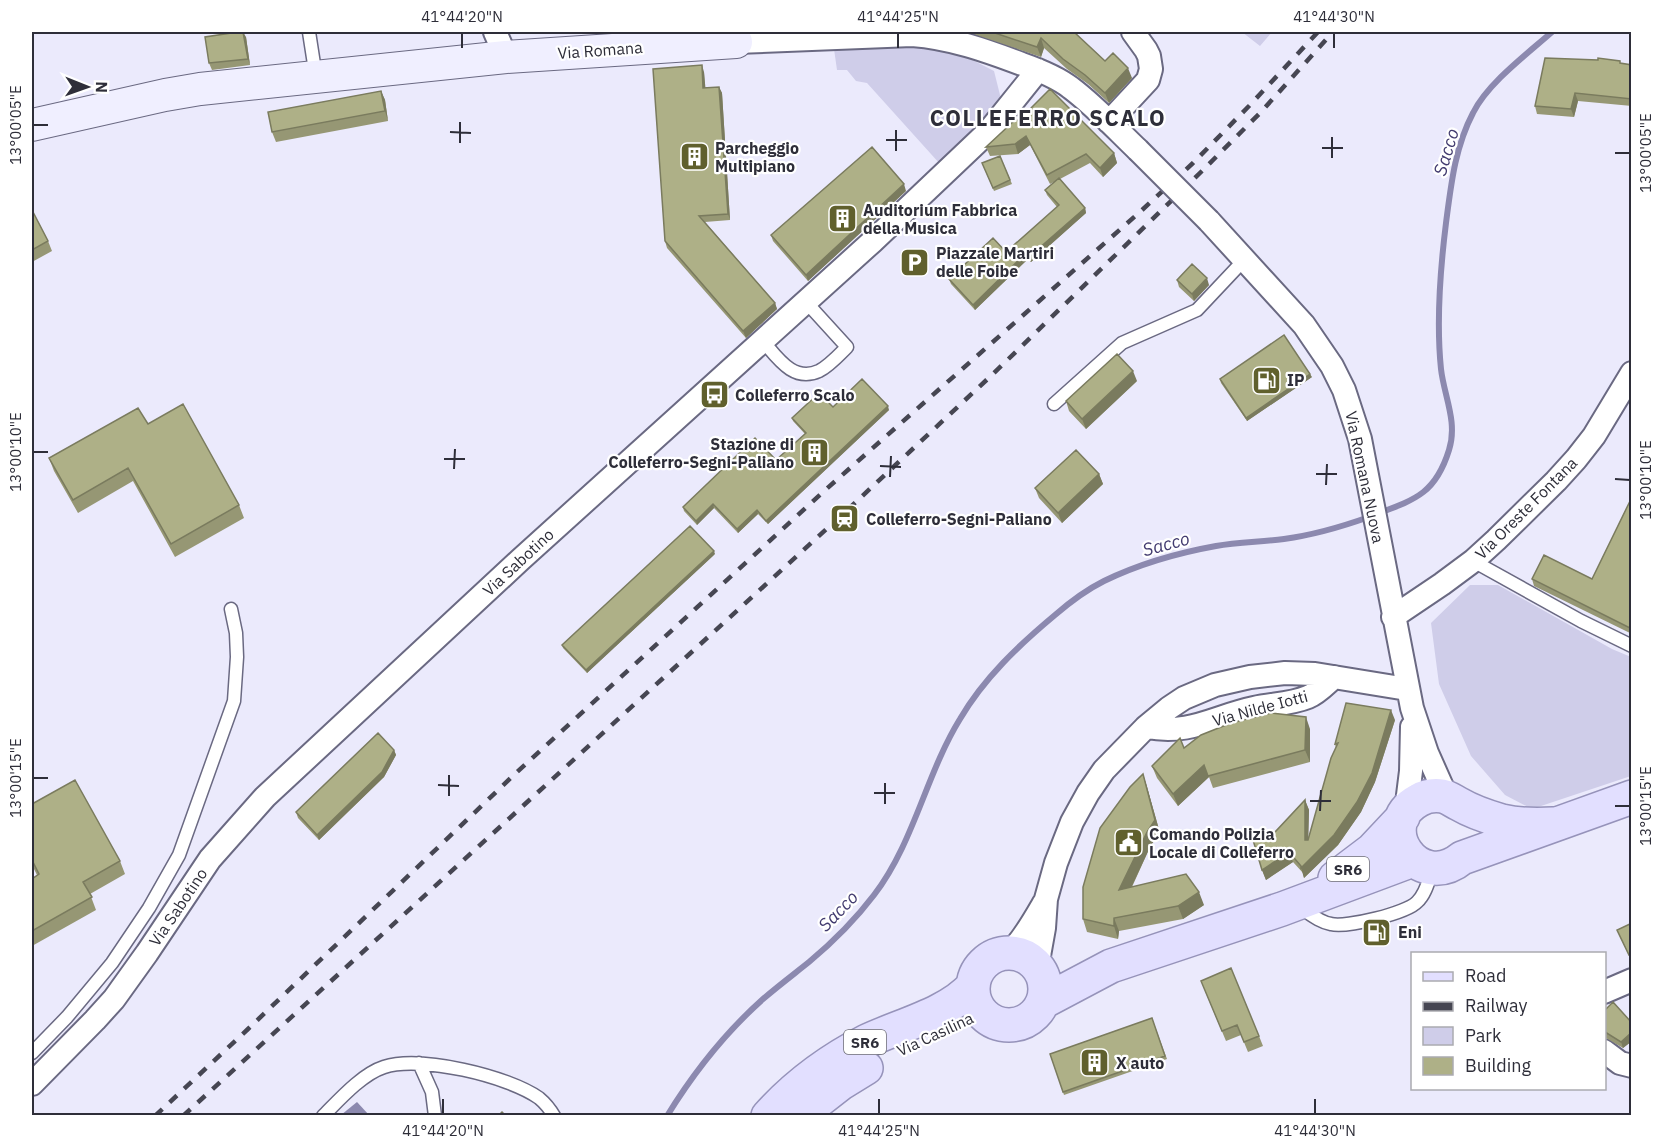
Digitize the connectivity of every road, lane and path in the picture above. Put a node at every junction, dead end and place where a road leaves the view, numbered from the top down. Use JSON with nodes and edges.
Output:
{"nodes":[{"id":1,"x":309,"y":32,"type":"edge"},
{"id":2,"x":829,"y":34,"type":"edge"},
{"id":3,"x":1141,"y":34,"type":"edge"},
{"id":4,"x":721,"y":37,"type":"edge"},
{"id":5,"x":671,"y":39,"type":"edge"},
{"id":6,"x":500,"y":44,"type":"edge"},
{"id":7,"x":1038,"y":70,"type":"junction"},
{"id":8,"x":316,"y":77,"type":"junction"},
{"id":9,"x":1109,"y":122,"type":"junction"},
{"id":10,"x":32,"y":125,"type":"edge"},
{"id":11,"x":1209,"y":221,"type":"joint"},
{"id":12,"x":1245,"y":259,"type":"junction"},
{"id":13,"x":806,"y":302,"type":"junction"},
{"id":14,"x":762,"y":340,"type":"junction"},
{"id":15,"x":1632,"y":373,"type":"edge"},
{"id":16,"x":1054,"y":404,"type":"dead end"},
{"id":17,"x":1473,"y":561,"type":"junction"},
{"id":18,"x":231,"y":609,"type":"dead end"},
{"id":19,"x":1393,"y":617,"type":"junction"},
{"id":20,"x":1632,"y":646,"type":"edge"},
{"id":21,"x":1334,"y":677,"type":"junction"},
{"id":22,"x":1410,"y":698,"type":"junction"},
{"id":23,"x":1146,"y":727,"type":"junction"},
{"id":24,"x":1632,"y":796,"type":"edge"},
{"id":25,"x":1453,"y":801,"type":"junction"},
{"id":26,"x":1405,"y":814,"type":"junction"},
{"id":27,"x":1553,"y":824,"type":"junction"},
{"id":28,"x":1436,"y":862,"type":"junction"},
{"id":29,"x":1046,"y":899,"type":"junction"},
{"id":30,"x":1288,"y":907,"type":"junction"},
{"id":31,"x":1006,"y":953,"type":"junction"},
{"id":32,"x":1632,"y":980,"type":"edge"},
{"id":33,"x":1041,"y":981,"type":"junction"},
{"id":34,"x":1606,"y":992,"type":"edge"},
{"id":35,"x":977,"y":1000,"type":"junction"},
{"id":36,"x":1606,"y":1052,"type":"edge"},
{"id":37,"x":32,"y":1053,"type":"edge"},
{"id":38,"x":419,"y":1064,"type":"junction"},
{"id":39,"x":1632,"y":1066,"type":"edge"},
{"id":40,"x":32,"y":1084,"type":"edge"},
{"id":41,"x":323,"y":1116,"type":"edge"},
{"id":42,"x":435,"y":1116,"type":"edge"},
{"id":43,"x":554,"y":1116,"type":"edge"},
{"id":44,"x":768,"y":1116,"type":"edge"},
{"id":45,"x":799,"y":1116,"type":"edge"}],
"edges":[{"from":1,"to":8,"type":"lane"},
{"from":2,"to":4,"type":"street","name":"Via Romana"},
{"from":2,"to":7,"type":"street","name":"Via Romana"},
{"from":3,"to":9,"type":"street"},
{"from":4,"to":5,"type":"street","name":"Via Romana"},
{"from":5,"to":6,"type":"street","name":"Via Romana"},
{"from":6,"to":8,"type":"street","name":"Via Romana"},
{"from":7,"to":9,"type":"street","name":"Via Romana"},
{"from":7,"to":13,"type":"street","name":"Via Sabotino"},
{"from":8,"to":10,"type":"street","name":"Via Romana"},
{"from":9,"to":11,"type":"street","name":"Via Romana","bridge":true},
{"from":11,"to":12,"type":"street","name":"Via Romana Nuova"},
{"from":12,"to":16,"type":"lane"},
{"from":12,"to":19,"type":"street","name":"Via Romana Nuova"},
{"from":13,"to":14,"type":"street","name":"Via Sabotino"},
{"from":13,"to":14,"type":"lane"},
{"from":14,"to":40,"type":"street","name":"Via Sabotino"},
{"from":15,"to":17,"type":"street","name":"Via Oreste Fontana"},
{"from":17,"to":19,"type":"street","name":"Via Oreste Fontana"},
{"from":17,"to":20,"type":"lane"},
{"from":18,"to":37,"type":"lane"},
{"from":19,"to":22,"type":"street","name":"Via Romana Nuova"},
{"from":21,"to":22,"type":"street","name":"Via Nilde Iotti"},
{"from":21,"to":23,"type":"street","name":"Via Nilde Iotti"},
{"from":21,"to":23,"type":"street","name":"Via Nilde Iotti"},
{"from":22,"to":25,"type":"street","name":"Via Romana Nuova"},
{"from":22,"to":26,"type":"street","name":"Via Romana Nuova"},
{"from":23,"to":29,"type":"street","name":"Via Nilde Iotti"},
{"from":24,"to":27,"type":"main road","number":"SR6"},
{"from":25,"to":26,"type":"main road","number":"SR6"},
{"from":25,"to":27,"type":"main road","number":"SR6"},
{"from":25,"to":28,"type":"main road"},
{"from":26,"to":28,"type":"main road"},
{"from":26,"to":30,"type":"main road","number":"SR6"},
{"from":27,"to":28,"type":"main road","number":"SR6"},
{"from":28,"to":30,"type":"main road","number":"SR6"},
{"from":28,"to":30,"type":"lane"},
{"from":29,"to":31,"type":"street","name":"Via Nilde Iotti"},
{"from":29,"to":33,"type":"street","name":"Via Nilde Iotti"},
{"from":30,"to":33,"type":"main road","number":"SR6"},
{"from":31,"to":33,"type":"main road"},
{"from":31,"to":35,"type":"main road","name":"Via Casilina","number":"SR6"},
{"from":32,"to":34,"type":"street"},
{"from":33,"to":35,"type":"main road","name":"Via Casilina"},
{"from":35,"to":44,"type":"main road","name":"Via Casilina","number":"SR6"},
{"from":35,"to":45,"type":"main road","name":"Via Casilina","number":"SR6"},
{"from":36,"to":39,"type":"street"},
{"from":38,"to":41,"type":"lane"},
{"from":38,"to":42,"type":"lane"},
{"from":38,"to":43,"type":"lane"}]}
